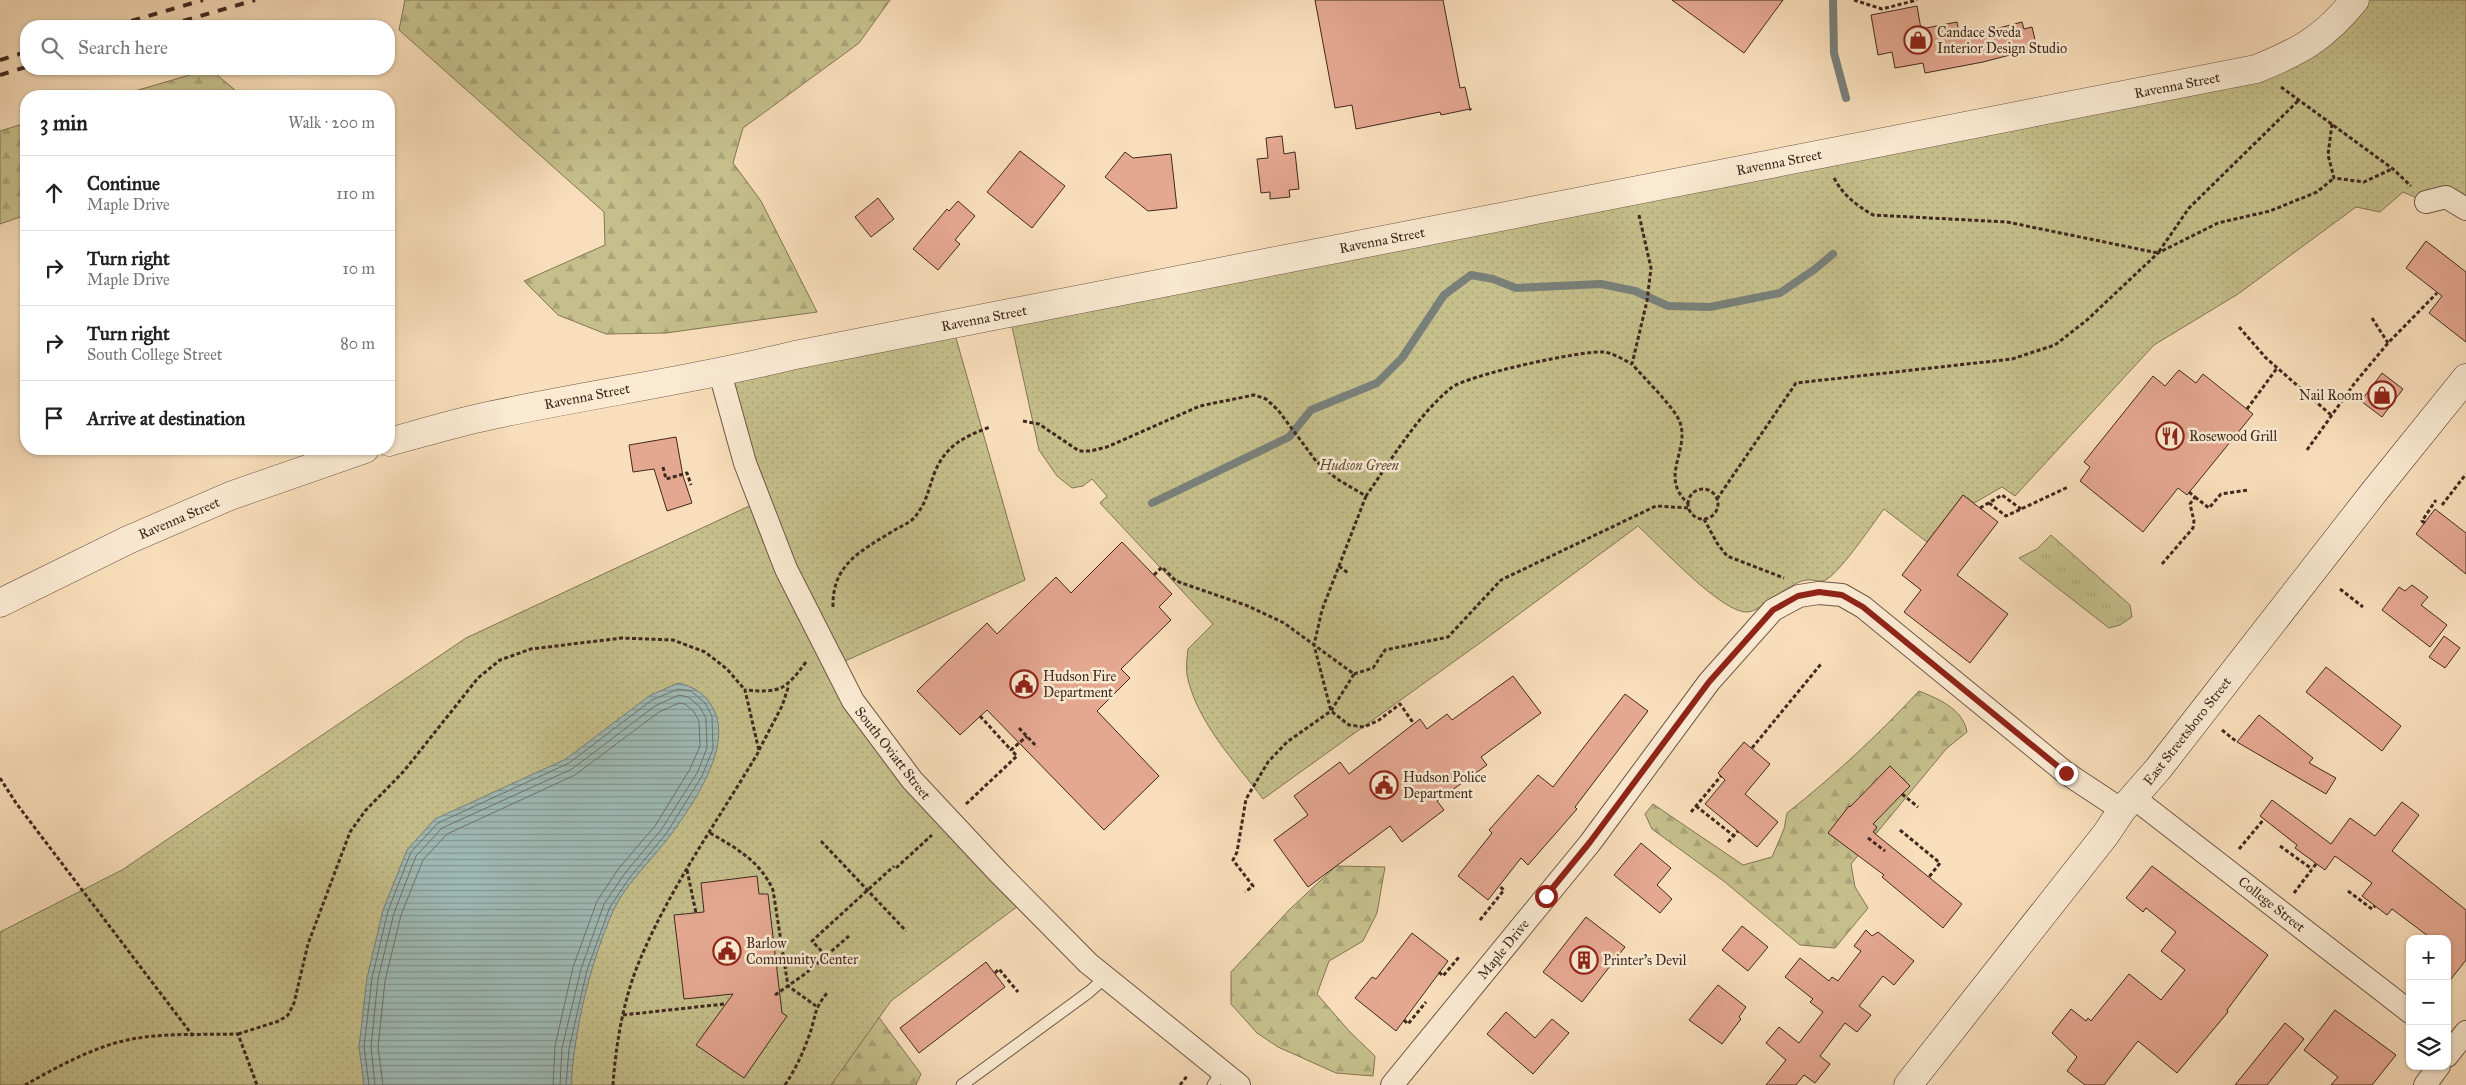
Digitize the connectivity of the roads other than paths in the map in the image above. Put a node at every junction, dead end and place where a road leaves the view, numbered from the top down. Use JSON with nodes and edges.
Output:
{"nodes":[{"id":1,"x":2355,"y":0,"type":"edge"},
{"id":2,"x":2426,"y":202,"type":"road end"},
{"id":3,"x":2466,"y":209,"type":"edge"},
{"id":4,"x":720,"y":373,"type":"junction"},
{"id":5,"x":2466,"y":378,"type":"edge"},
{"id":6,"x":395,"y":440,"type":"edge"},
{"id":7,"x":348,"y":455,"type":"edge"},
{"id":8,"x":1842,"y":595,"type":"joint"},
{"id":9,"x":0,"y":603,"type":"edge"},
{"id":10,"x":2128,"y":804,"type":"junction"},
{"id":11,"x":1106,"y":977,"type":"junction"},
{"id":12,"x":2406,"y":1009,"type":"edge"},
{"id":13,"x":2437,"y":1070,"type":"edge"},
{"id":14,"x":1224,"y":1080,"type":"edge"},
{"id":15,"x":962,"y":1085,"type":"edge"},
{"id":16,"x":1392,"y":1085,"type":"edge"},
{"id":17,"x":1908,"y":1085,"type":"edge"},
{"id":18,"x":2425,"y":1085,"type":"edge"}],
"edges":[{"from":1,"to":4,"type":"street","name":"Ravenna Street"},
{"from":2,"to":3,"type":"street"},
{"from":4,"to":6,"type":"street","name":"Ravenna Street"},
{"from":4,"to":11,"type":"street","name":"South Oviatt Street"},
{"from":5,"to":10,"type":"street","name":"East Streetsboro Street"},
{"from":7,"to":9,"type":"street","name":"Ravenna Street"},
{"from":8,"to":10,"type":"street","name":"College Street"},
{"from":8,"to":16,"type":"street","name":"Maple Drive"},
{"from":10,"to":12,"type":"street","name":"College Street"},
{"from":10,"to":17,"type":"street","name":"East Streetsboro Street"},
{"from":11,"to":14,"type":"street","name":"South Oviatt Street"},
{"from":11,"to":15,"type":"lane"},
{"from":13,"to":18,"type":"street"}]}
